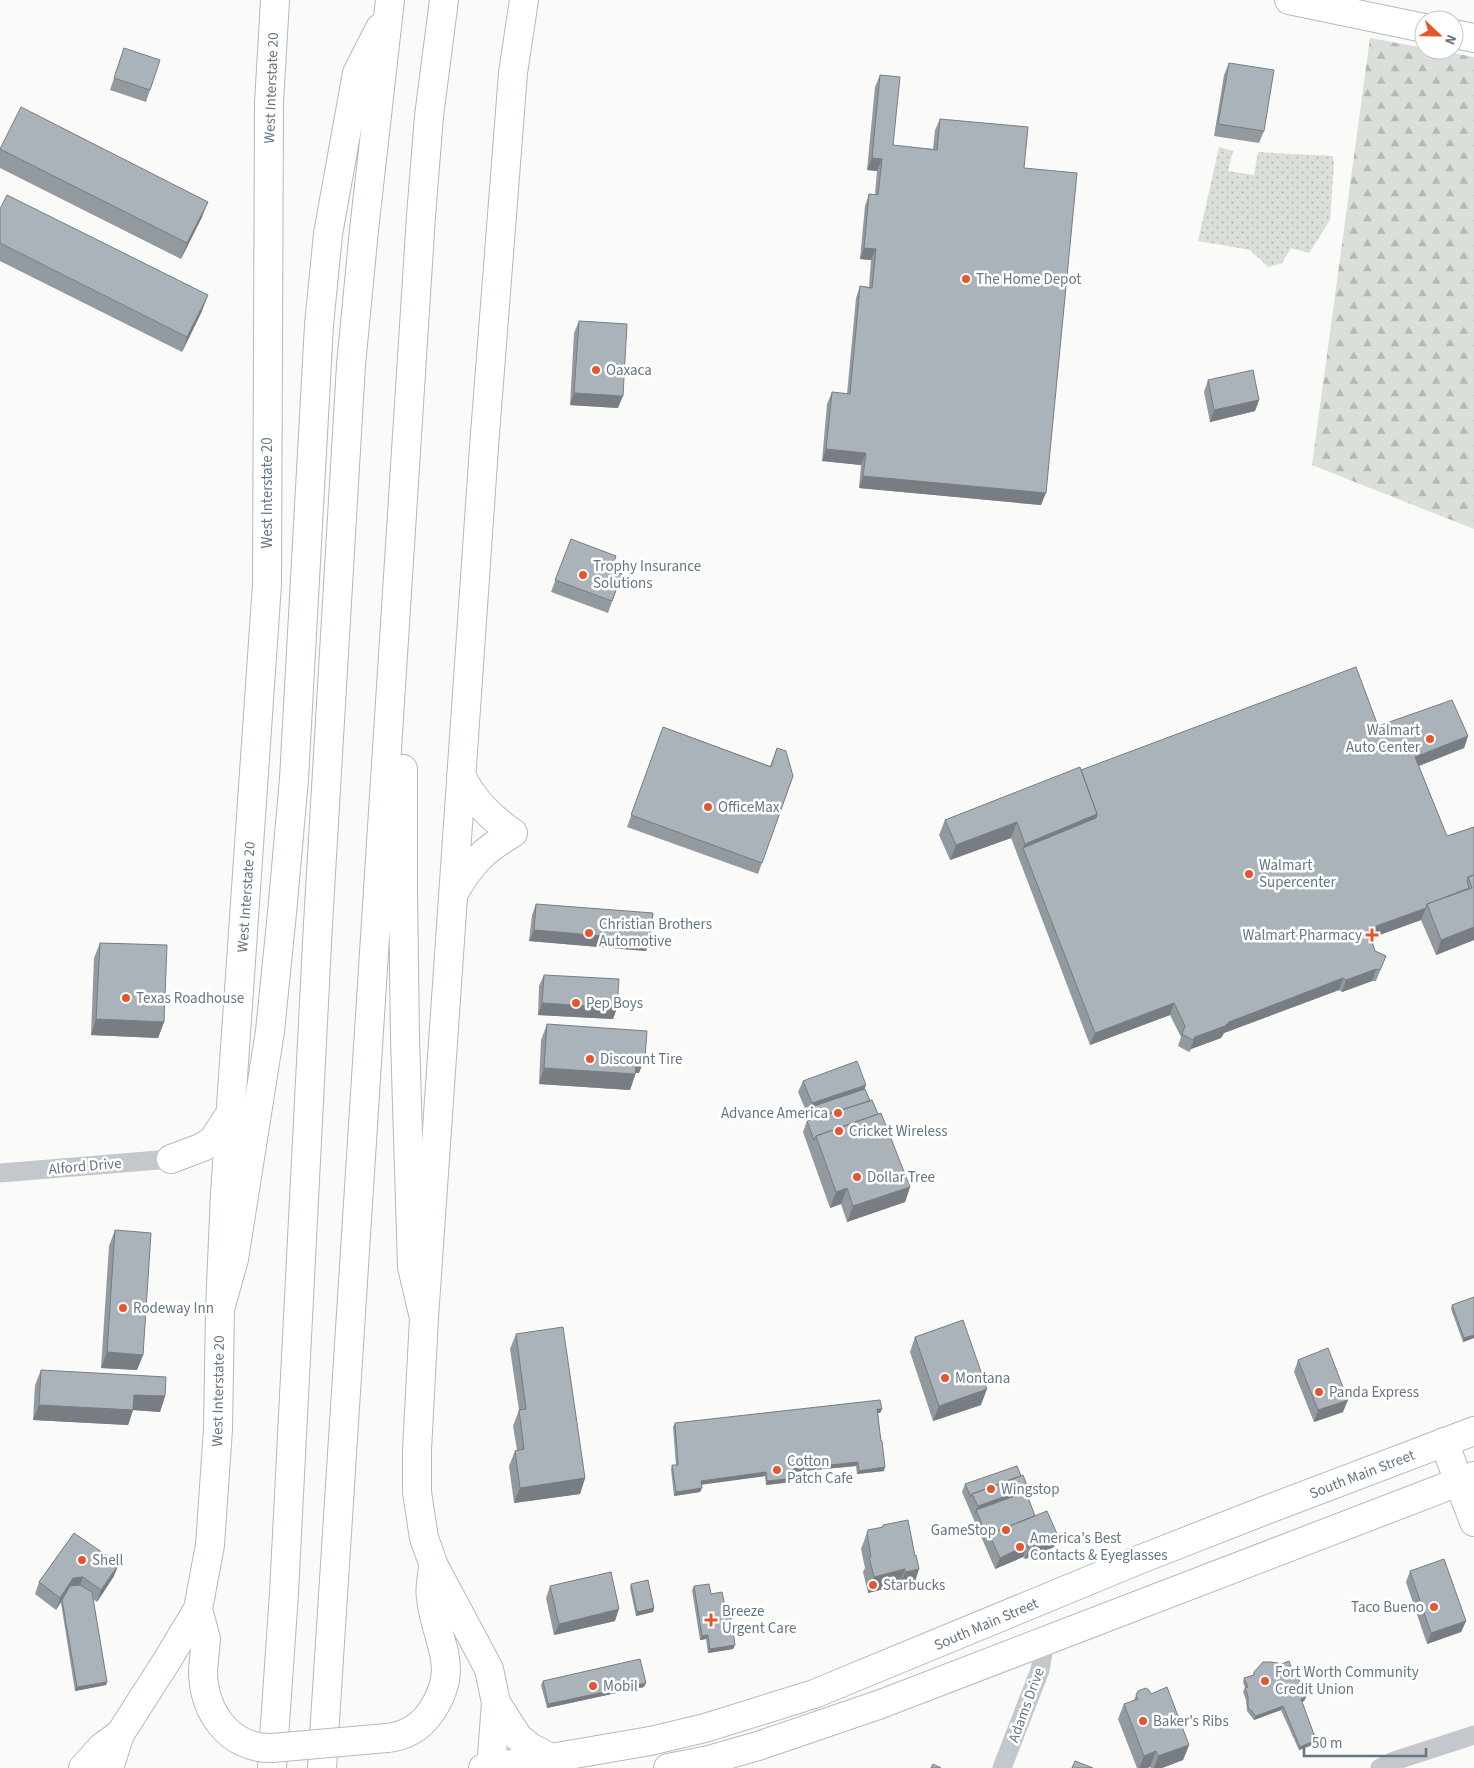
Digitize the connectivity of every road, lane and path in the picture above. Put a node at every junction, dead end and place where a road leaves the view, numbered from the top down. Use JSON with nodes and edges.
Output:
{"nodes":[{"id":1,"x":275,"y":0,"type":"edge"},
{"id":2,"x":444,"y":0,"type":"edge"},
{"id":3,"x":524,"y":0,"type":"edge"},
{"id":4,"x":1289,"y":0,"type":"edge"},
{"id":5,"x":389,"y":6,"type":"edge"},
{"id":6,"x":1414,"y":26,"type":"edge"},
{"id":7,"x":395,"y":619,"type":"junction"},
{"id":8,"x":461,"y":776,"type":"junction"},
{"id":9,"x":454,"y":892,"type":"junction"},
{"id":10,"x":230,"y":1114,"type":"junction"},
{"id":11,"x":171,"y":1159,"type":"junction"},
{"id":12,"x":0,"y":1173,"type":"edge"},
{"id":13,"x":225,"y":1193,"type":"junction"},
{"id":14,"x":220,"y":1309,"type":"junction"},
{"id":15,"x":424,"y":1318,"type":"junction"},
{"id":16,"x":1474,"y":1431,"type":"edge"},
{"id":17,"x":1444,"y":1442,"type":"junction"},
{"id":18,"x":1467,"y":1479,"type":"edge"},
{"id":19,"x":1266,"y":1510,"type":"junction"},
{"id":20,"x":1474,"y":1522,"type":"edge"},
{"id":21,"x":434,"y":1566,"type":"junction"},
{"id":22,"x":198,"y":1609,"type":"junction"},
{"id":23,"x":1045,"y":1641,"type":"junction"},
{"id":24,"x":496,"y":1703,"type":"junction"},
{"id":25,"x":120,"y":1734,"type":"junction"},
{"id":26,"x":1474,"y":1735,"type":"edge"},
{"id":27,"x":551,"y":1758,"type":"junction"},
{"id":28,"x":84,"y":1768,"type":"edge"},
{"id":29,"x":109,"y":1768,"type":"edge"},
{"id":30,"x":272,"y":1768,"type":"edge"},
{"id":31,"x":322,"y":1768,"type":"edge"},
{"id":32,"x":483,"y":1768,"type":"edge"},
{"id":33,"x":491,"y":1768,"type":"edge"},
{"id":34,"x":668,"y":1768,"type":"edge"},
{"id":35,"x":1002,"y":1768,"type":"edge"},
{"id":36,"x":1380,"y":1768,"type":"edge"}],
"edges":[{"from":1,"to":10,"type":"main road","name":"West Interstate 20"},
{"from":2,"to":7,"type":"main road"},
{"from":3,"to":8,"type":"main road"},
{"from":4,"to":6,"type":"main road"},
{"from":5,"to":14,"type":"main road"},
{"from":5,"to":30,"type":"main road"},
{"from":7,"to":15,"type":"main road"},
{"from":7,"to":31,"type":"main road"},
{"from":8,"to":9,"type":"main road"},
{"from":8,"to":9,"type":"main road"},
{"from":9,"to":15,"type":"main road"},
{"from":10,"to":11,"type":"main road"},
{"from":10,"to":13,"type":"main road","name":"West Interstate 20"},
{"from":11,"to":12,"type":"street","name":"Alford Drive"},
{"from":11,"to":13,"type":"main road"},
{"from":13,"to":14,"type":"main road","name":"West Interstate 20"},
{"from":14,"to":22,"type":"main road","name":"West Interstate 20"},
{"from":15,"to":21,"type":"main road"},
{"from":16,"to":17,"type":"main road","name":"South Main Street"},
{"from":17,"to":18,"type":"main road"},
{"from":17,"to":19,"type":"main road","name":"South Main Street"},
{"from":18,"to":20,"type":"main road"},
{"from":18,"to":23,"type":"main road"},
{"from":19,"to":23,"type":"main road"},
{"from":19,"to":27,"type":"main road","name":"South Main Street"},
{"from":21,"to":22,"type":"main road","bridge":true},
{"from":21,"to":24,"type":"main road"},
{"from":22,"to":25,"type":"main road","name":"West Interstate 20"},
{"from":23,"to":34,"type":"main road"},
{"from":23,"to":35,"type":"street","name":"Adams Drive"},
{"from":24,"to":27,"type":"main road"},
{"from":24,"to":33,"type":"main road"},
{"from":25,"to":28,"type":"main road"},
{"from":25,"to":29,"type":"main road","name":"West Interstate 20"},
{"from":26,"to":36,"type":"street"},
{"from":27,"to":33,"type":"main road","name":"South Main Street"},
{"from":32,"to":33,"type":"main road","name":"South Main Street"}]}
